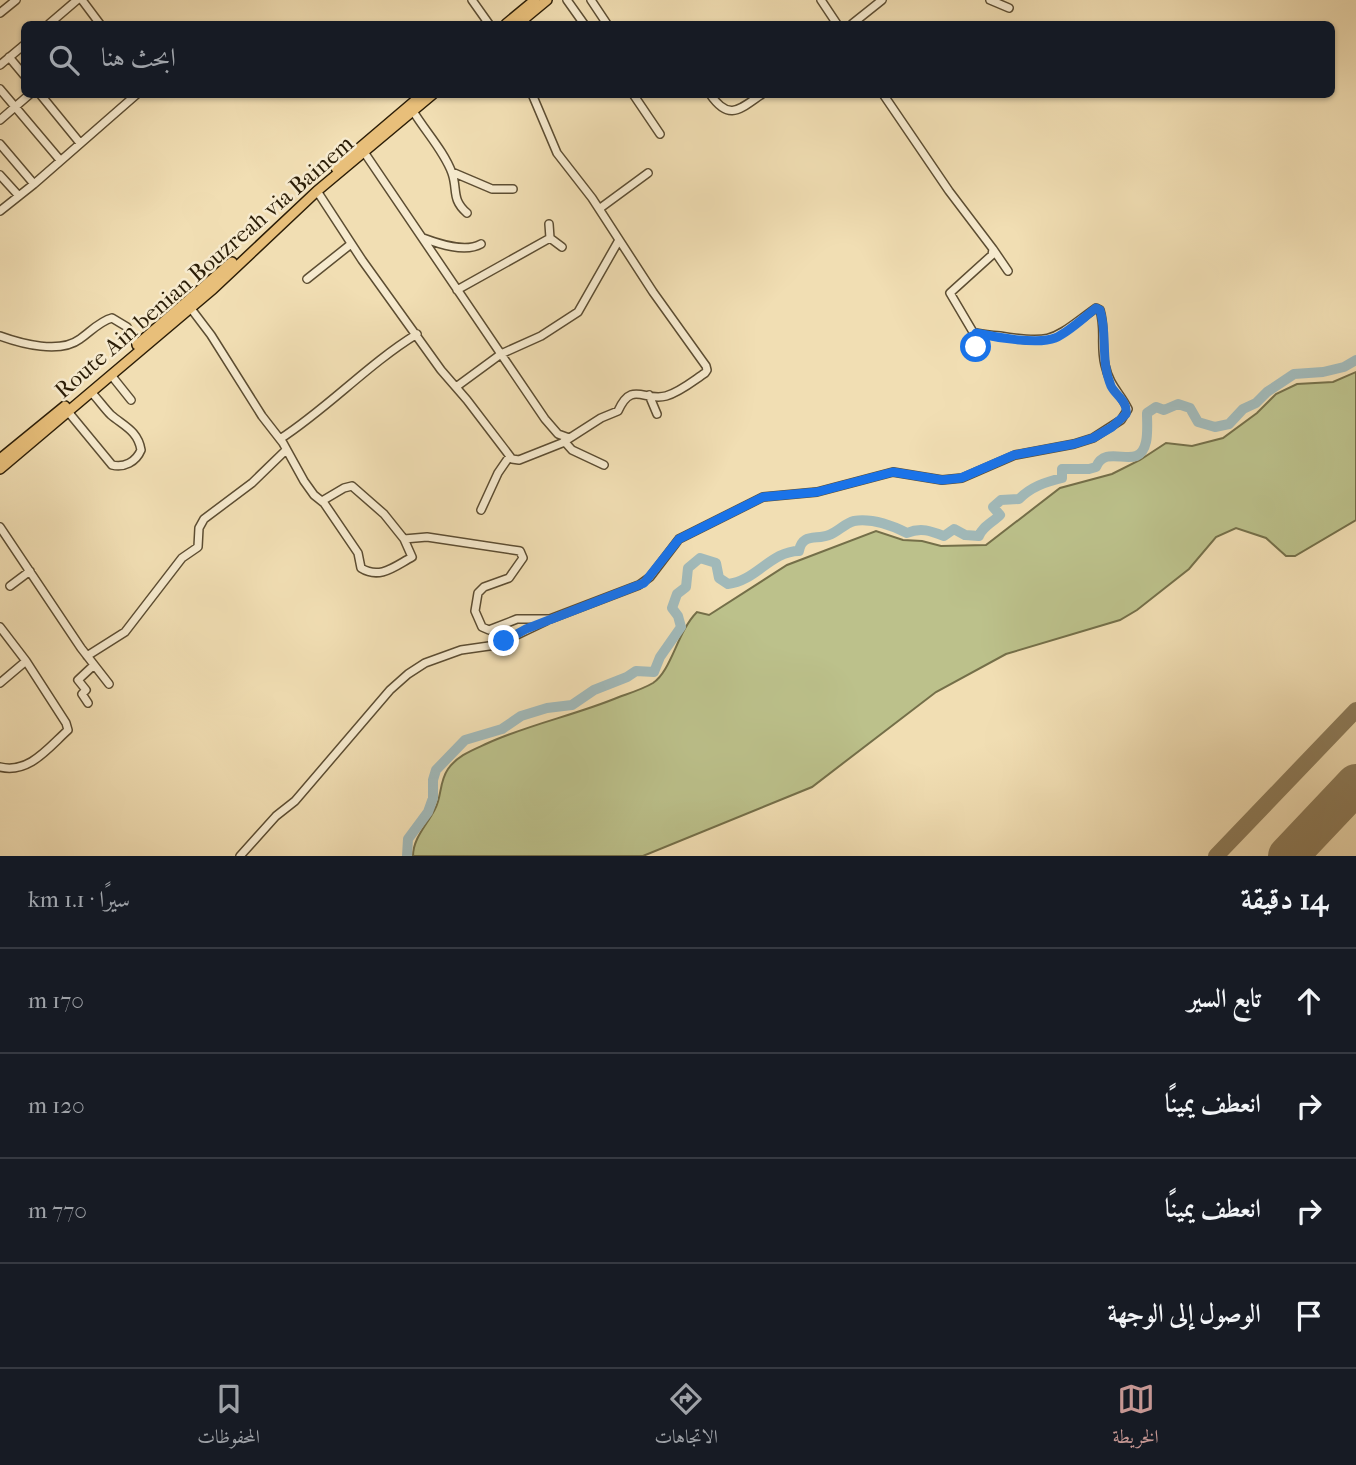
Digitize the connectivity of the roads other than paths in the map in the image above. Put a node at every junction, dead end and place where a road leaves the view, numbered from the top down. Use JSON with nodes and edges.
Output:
{"nodes":[{"id":1,"x":16,"y":0,"type":"edge"},
{"id":2,"x":79,"y":0,"type":"edge"},
{"id":3,"x":472,"y":0,"type":"edge"},
{"id":4,"x":535,"y":0,"type":"edge"},
{"id":5,"x":547,"y":0,"type":"edge"},
{"id":6,"x":567,"y":0,"type":"edge"},
{"id":7,"x":591,"y":0,"type":"edge"},
{"id":8,"x":821,"y":0,"type":"edge"},
{"id":9,"x":882,"y":0,"type":"edge"},
{"id":10,"x":990,"y":0,"type":"edge"},
{"id":11,"x":1009,"y":8,"type":"dead end"},
{"id":12,"x":0,"y":13,"type":"edge"},
{"id":13,"x":53,"y":21,"type":"edge"},
{"id":14,"x":97,"y":21,"type":"edge"},
{"id":15,"x":487,"y":21,"type":"edge"},
{"id":16,"x":510,"y":21,"type":"edge"},
{"id":17,"x":522,"y":21,"type":"edge"},
{"id":18,"x":582,"y":21,"type":"edge"},
{"id":19,"x":605,"y":21,"type":"edge"},
{"id":20,"x":835,"y":21,"type":"edge"},
{"id":21,"x":856,"y":21,"type":"edge"},
{"id":22,"x":21,"y":47,"type":"edge"},
{"id":23,"x":9,"y":57,"type":"junction"},
{"id":24,"x":0,"y":65,"type":"edge"},
{"id":25,"x":21,"y":71,"type":"edge"},
{"id":26,"x":0,"y":89,"type":"edge"},
{"id":27,"x":25,"y":98,"type":"edge"},
{"id":28,"x":43,"y":98,"type":"edge"},
{"id":29,"x":132,"y":98,"type":"edge"},
{"id":30,"x":418,"y":98,"type":"edge"},
{"id":31,"x":428,"y":98,"type":"edge"},
{"id":32,"x":534,"y":98,"type":"edge"},
{"id":33,"x":636,"y":98,"type":"edge"},
{"id":34,"x":713,"y":98,"type":"edge"},
{"id":35,"x":756,"y":98,"type":"edge"},
{"id":36,"x":886,"y":98,"type":"edge"},
{"id":37,"x":15,"y":107,"type":"junction"},
{"id":38,"x":413,"y":111,"type":"junction"},
{"id":39,"x":0,"y":120,"type":"edge"},
{"id":40,"x":660,"y":134,"type":"dead end"},
{"id":41,"x":80,"y":143,"type":"junction"},
{"id":42,"x":0,"y":144,"type":"edge"},
{"id":43,"x":364,"y":152,"type":"junction"},
{"id":44,"x":60,"y":160,"type":"junction"},
{"id":45,"x":452,"y":172,"type":"junction"},
{"id":46,"x":648,"y":173,"type":"dead end"},
{"id":47,"x":0,"y":175,"type":"edge"},
{"id":48,"x":34,"y":184,"type":"junction"},
{"id":49,"x":513,"y":190,"type":"dead end"},
{"id":50,"x":317,"y":191,"type":"junction"},
{"id":51,"x":19,"y":196,"type":"junction"},
{"id":52,"x":599,"y":209,"type":"junction"},
{"id":53,"x":0,"y":211,"type":"edge"},
{"id":54,"x":467,"y":213,"type":"dead end"},
{"id":55,"x":549,"y":224,"type":"dead end"},
{"id":56,"x":422,"y":238,"type":"junction"},
{"id":57,"x":550,"y":238,"type":"junction"},
{"id":58,"x":620,"y":240,"type":"junction"},
{"id":59,"x":351,"y":244,"type":"junction"},
{"id":60,"x":481,"y":244,"type":"dead end"},
{"id":61,"x":562,"y":247,"type":"dead end"},
{"id":62,"x":993,"y":249,"type":"junction"},
{"id":63,"x":1009,"y":271,"type":"dead end"},
{"id":64,"x":307,"y":279,"type":"dead end"},
{"id":65,"x":457,"y":290,"type":"junction"},
{"id":66,"x":188,"y":305,"type":"junction"},
{"id":67,"x":976,"y":333,"type":"junction"},
{"id":68,"x":417,"y":334,"type":"junction"},
{"id":69,"x":0,"y":336,"type":"edge"},
{"id":70,"x":137,"y":345,"type":"junction"},
{"id":71,"x":976,"y":347,"type":"dead end"},
{"id":72,"x":501,"y":354,"type":"junction"},
{"id":73,"x":111,"y":375,"type":"junction"},
{"id":74,"x":456,"y":387,"type":"junction"},
{"id":75,"x":92,"y":392,"type":"junction"},
{"id":76,"x":649,"y":395,"type":"junction"},
{"id":77,"x":131,"y":400,"type":"dead end"},
{"id":78,"x":66,"y":410,"type":"junction"},
{"id":79,"x":657,"y":414,"type":"dead end"},
{"id":80,"x":280,"y":439,"type":"junction"},
{"id":81,"x":567,"y":440,"type":"junction"},
{"id":82,"x":286,"y":450,"type":"junction"},
{"id":83,"x":509,"y":457,"type":"junction"},
{"id":84,"x":0,"y":459,"type":"edge"},
{"id":85,"x":604,"y":465,"type":"dead end"},
{"id":86,"x":0,"y":469,"type":"edge"},
{"id":87,"x":322,"y":501,"type":"junction"},
{"id":88,"x":481,"y":510,"type":"dead end"},
{"id":89,"x":0,"y":527,"type":"edge"},
{"id":90,"x":404,"y":539,"type":"junction"},
{"id":91,"x":30,"y":571,"type":"junction"},
{"id":92,"x":10,"y":586,"type":"dead end"},
{"id":93,"x":550,"y":619,"type":"junction"},
{"id":94,"x":0,"y":627,"type":"edge"},
{"id":95,"x":87,"y":656,"type":"junction"},
{"id":96,"x":26,"y":661,"type":"junction"},
{"id":97,"x":94,"y":666,"type":"junction"},
{"id":98,"x":0,"y":683,"type":"edge"},
{"id":99,"x":108,"y":684,"type":"dead end"},
{"id":100,"x":88,"y":703,"type":"dead end"},
{"id":101,"x":0,"y":767,"type":"edge"},
{"id":102,"x":240,"y":856,"type":"edge"}],
"edges":[{"from":1,"to":12,"type":"street"},
{"from":2,"to":13,"type":"street"},
{"from":2,"to":14,"type":"street"},
{"from":3,"to":15,"type":"street"},
{"from":4,"to":16,"type":"main road"},
{"from":5,"to":17,"type":"main road"},
{"from":6,"to":18,"type":"street"},
{"from":7,"to":19,"type":"street"},
{"from":8,"to":20,"type":"street"},
{"from":9,"to":21,"type":"street"},
{"from":10,"to":11,"type":"street"},
{"from":22,"to":23,"type":"street"},
{"from":23,"to":24,"type":"street"},
{"from":23,"to":25,"type":"street"},
{"from":26,"to":37,"type":"street"},
{"from":27,"to":37,"type":"street"},
{"from":28,"to":41,"type":"street"},
{"from":29,"to":41,"type":"street"},
{"from":30,"to":66,"type":"main road","name":"Route Ain benian Bouzreah via Bainem"},
{"from":31,"to":38,"type":"main road","name":"Route Ain benian Bouzreah via Bainem"},
{"from":32,"to":52,"type":"street"},
{"from":33,"to":40,"type":"street"},
{"from":34,"to":35,"type":"street"},
{"from":36,"to":62,"type":"street"},
{"from":37,"to":39,"type":"street"},
{"from":37,"to":44,"type":"street"},
{"from":38,"to":43,"type":"main road","name":"Route Ain benian Bouzreah via Bainem"},
{"from":38,"to":45,"type":"street"},
{"from":41,"to":44,"type":"street"},
{"from":42,"to":48,"type":"street"},
{"from":43,"to":50,"type":"main road","name":"Route Ain benian Bouzreah via Bainem"},
{"from":43,"to":56,"type":"street"},
{"from":44,"to":48,"type":"street"},
{"from":45,"to":49,"type":"street"},
{"from":45,"to":54,"type":"street"},
{"from":46,"to":52,"type":"street"},
{"from":47,"to":51,"type":"street"},
{"from":48,"to":51,"type":"street"},
{"from":50,"to":59,"type":"street"},
{"from":50,"to":66,"type":"main road","name":"Route Ain benian Bouzreah via Bainem"},
{"from":51,"to":53,"type":"street"},
{"from":52,"to":58,"type":"street"},
{"from":55,"to":57,"type":"street"},
{"from":56,"to":60,"type":"street"},
{"from":56,"to":65,"type":"street"},
{"from":57,"to":61,"type":"street"},
{"from":57,"to":65,"type":"street"},
{"from":58,"to":72,"type":"street"},
{"from":58,"to":76,"type":"street"},
{"from":59,"to":64,"type":"street"},
{"from":59,"to":68,"type":"street"},
{"from":62,"to":63,"type":"street"},
{"from":62,"to":67,"type":"street"},
{"from":65,"to":72,"type":"street"},
{"from":66,"to":70,"type":"main road","name":"Route Ain benian Bouzreah via Bainem"},
{"from":66,"to":73,"type":"main road","name":"Route Ain benian Bouzreah via Bainem"},
{"from":66,"to":80,"type":"street"},
{"from":67,"to":71,"type":"street"},
{"from":67,"to":93,"type":"street"},
{"from":68,"to":74,"type":"street"},
{"from":68,"to":80,"type":"street"},
{"from":69,"to":70,"type":"street"},
{"from":70,"to":78,"type":"main road","name":"Route Ain benian Bouzreah via Bainem"},
{"from":72,"to":74,"type":"street"},
{"from":72,"to":81,"type":"street"},
{"from":73,"to":75,"type":"main road","name":"Route Ain benian Bouzreah via Bainem"},
{"from":73,"to":77,"type":"street"},
{"from":74,"to":83,"type":"street"},
{"from":75,"to":78,"type":"main road","name":"Route Ain benian Bouzreah via Bainem"},
{"from":75,"to":78,"type":"street"},
{"from":76,"to":79,"type":"street"},
{"from":76,"to":81,"type":"street"},
{"from":78,"to":84,"type":"main road","name":"Route Ain benian Bouzreah via Bainem"},
{"from":78,"to":86,"type":"main road","name":"Route Ain benian Bouzreah via Bainem"},
{"from":80,"to":82,"type":"street"},
{"from":81,"to":83,"type":"street"},
{"from":81,"to":85,"type":"street"},
{"from":82,"to":87,"type":"street"},
{"from":82,"to":95,"type":"street"},
{"from":83,"to":88,"type":"street"},
{"from":87,"to":90,"type":"street"},
{"from":87,"to":90,"type":"street"},
{"from":89,"to":91,"type":"street"},
{"from":90,"to":93,"type":"street"},
{"from":91,"to":92,"type":"street"},
{"from":91,"to":95,"type":"street"},
{"from":93,"to":102,"type":"street"},
{"from":94,"to":96,"type":"street"},
{"from":95,"to":97,"type":"street"},
{"from":96,"to":98,"type":"street"},
{"from":96,"to":101,"type":"street"},
{"from":97,"to":99,"type":"street"},
{"from":97,"to":100,"type":"street"}]}
